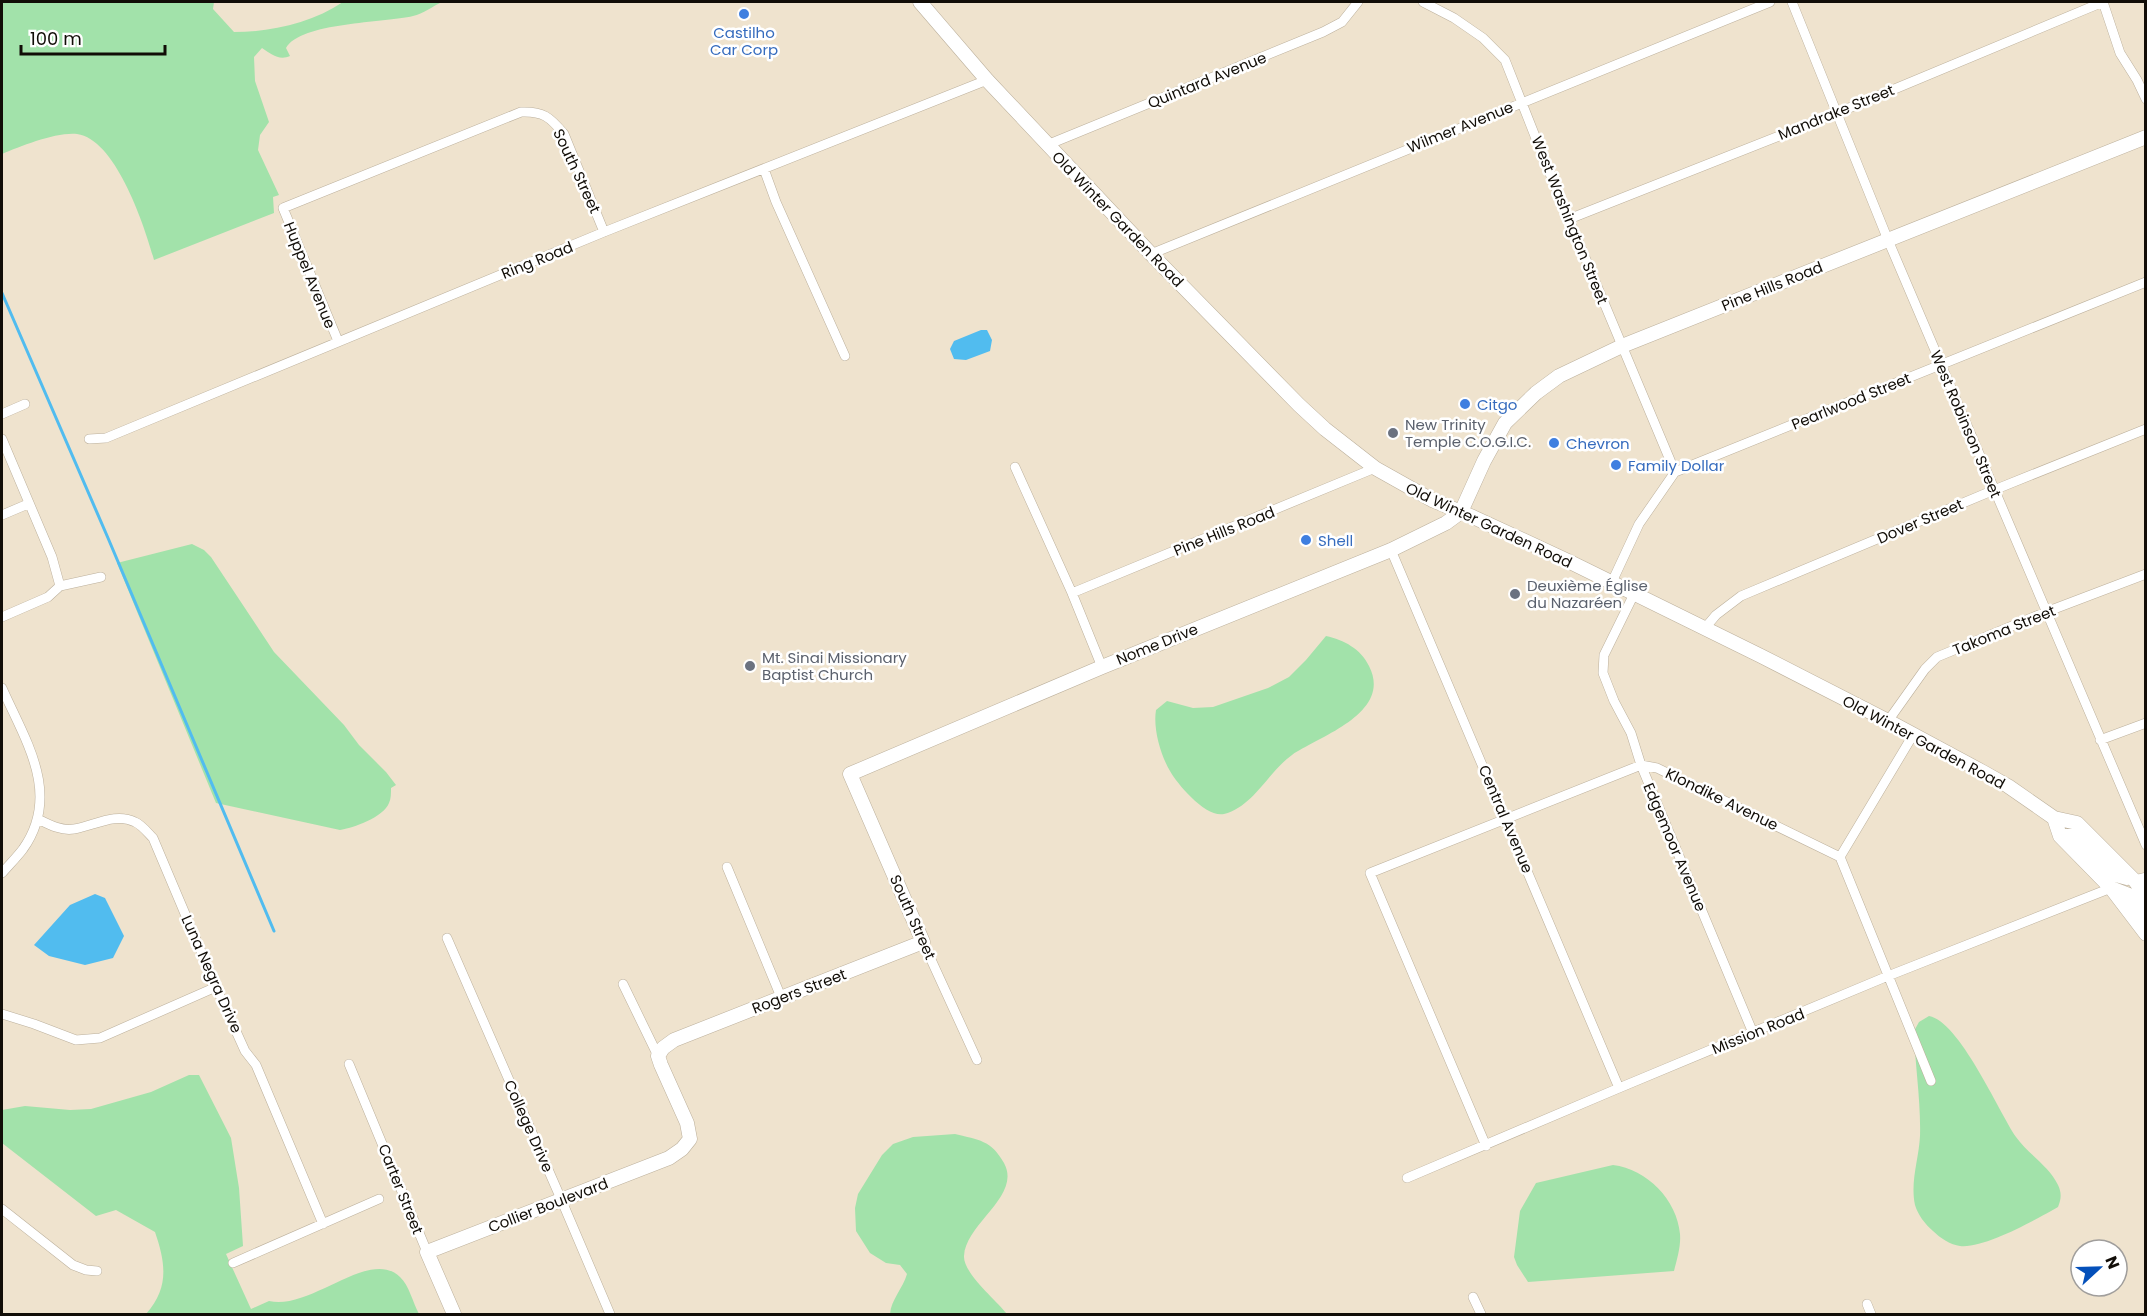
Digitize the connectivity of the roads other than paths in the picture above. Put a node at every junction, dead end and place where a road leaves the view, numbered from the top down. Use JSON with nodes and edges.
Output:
{"nodes":[{"id":1,"x":920,"y":2,"type":"edge"},
{"id":2,"x":1358,"y":2,"type":"edge"},
{"id":3,"x":1423,"y":2,"type":"edge"},
{"id":4,"x":1770,"y":2,"type":"edge"},
{"id":5,"x":1792,"y":2,"type":"edge"},
{"id":6,"x":2103,"y":2,"type":"edge"},
{"id":7,"x":987,"y":80,"type":"junction"},
{"id":8,"x":2145,"y":99,"type":"edge"},
{"id":9,"x":1522,"y":102,"type":"junction"},
{"id":10,"x":1837,"y":113,"type":"junction"},
{"id":11,"x":2145,"y":137,"type":"edge"},
{"id":12,"x":1047,"y":146,"type":"junction"},
{"id":13,"x":764,"y":169,"type":"junction"},
{"id":14,"x":283,"y":208,"type":"joint"},
{"id":15,"x":1569,"y":219,"type":"junction"},
{"id":16,"x":604,"y":232,"type":"junction"},
{"id":17,"x":1888,"y":240,"type":"junction"},
{"id":18,"x":1151,"y":254,"type":"junction"},
{"id":19,"x":2145,"y":282,"type":"edge"},
{"id":20,"x":338,"y":341,"type":"junction"},
{"id":21,"x":1622,"y":346,"type":"junction"},
{"id":22,"x":845,"y":356,"type":"dead end"},
{"id":23,"x":1941,"y":364,"type":"junction"},
{"id":24,"x":25,"y":404,"type":"dead end"},
{"id":25,"x":2,"y":414,"type":"edge"},
{"id":26,"x":2145,"y":429,"type":"edge"},
{"id":27,"x":89,"y":438,"type":"dead end"},
{"id":28,"x":2,"y":439,"type":"edge"},
{"id":29,"x":1015,"y":467,"type":"dead end"},
{"id":30,"x":1375,"y":468,"type":"junction"},
{"id":31,"x":1675,"y":472,"type":"junction"},
{"id":32,"x":1994,"y":490,"type":"junction"},
{"id":33,"x":28,"y":504,"type":"junction"},
{"id":34,"x":1461,"y":512,"type":"junction"},
{"id":35,"x":2,"y":515,"type":"edge"},
{"id":36,"x":1391,"y":550,"type":"junction"},
{"id":37,"x":2145,"y":574,"type":"edge"},
{"id":38,"x":101,"y":577,"type":"dead end"},
{"id":39,"x":1612,"y":582,"type":"junction"},
{"id":40,"x":60,"y":586,"type":"junction"},
{"id":41,"x":1072,"y":593,"type":"junction"},
{"id":42,"x":1634,"y":594,"type":"junction"},
{"id":43,"x":2046,"y":612,"type":"junction"},
{"id":44,"x":2,"y":617,"type":"edge"},
{"id":45,"x":1705,"y":628,"type":"junction"},
{"id":46,"x":1102,"y":667,"type":"junction"},
{"id":47,"x":2,"y":688,"type":"edge"},
{"id":48,"x":1888,"y":721,"type":"junction"},
{"id":49,"x":2145,"y":723,"type":"edge"},
{"id":50,"x":1913,"y":735,"type":"junction"},
{"id":51,"x":2100,"y":740,"type":"junction"},
{"id":52,"x":1641,"y":765,"type":"junction"},
{"id":53,"x":850,"y":774,"type":"joint"},
{"id":54,"x":2054,"y":818,"type":"junction"},
{"id":55,"x":38,"y":819,"type":"junction"},
{"id":56,"x":1506,"y":819,"type":"junction"},
{"id":57,"x":2060,"y":836,"type":"junction"},
{"id":58,"x":2145,"y":845,"type":"edge"},
{"id":59,"x":1840,"y":857,"type":"junction"},
{"id":60,"x":727,"y":867,"type":"dead end"},
{"id":61,"x":2,"y":873,"type":"edge"},
{"id":62,"x":2140,"y":878,"type":"edge"},
{"id":63,"x":2111,"y":888,"type":"junction"},
{"id":64,"x":2145,"y":896,"type":"edge"},
{"id":65,"x":2145,"y":914,"type":"edge"},
{"id":66,"x":2145,"y":934,"type":"edge"},
{"id":67,"x":447,"y":938,"type":"dead end"},
{"id":68,"x":923,"y":942,"type":"junction"},
{"id":69,"x":1888,"y":976,"type":"junction"},
{"id":70,"x":623,"y":984,"type":"dead end"},
{"id":71,"x":216,"y":987,"type":"junction"},
{"id":72,"x":781,"y":997,"type":"junction"},
{"id":73,"x":2,"y":1014,"type":"edge"},
{"id":74,"x":1753,"y":1033,"type":"junction"},
{"id":75,"x":658,"y":1056,"type":"junction"},
{"id":76,"x":977,"y":1060,"type":"dead end"},
{"id":77,"x":349,"y":1064,"type":"dead end"},
{"id":78,"x":1931,"y":1081,"type":"dead end"},
{"id":79,"x":1618,"y":1088,"type":"junction"},
{"id":80,"x":1486,"y":1146,"type":"junction"},
{"id":81,"x":1407,"y":1178,"type":"dead end"},
{"id":82,"x":379,"y":1199,"type":"dead end"},
{"id":83,"x":561,"y":1199,"type":"junction"},
{"id":84,"x":2,"y":1209,"type":"edge"},
{"id":85,"x":323,"y":1224,"type":"junction"},
{"id":86,"x":427,"y":1252,"type":"junction"},
{"id":87,"x":233,"y":1263,"type":"dead end"},
{"id":88,"x":97,"y":1271,"type":"dead end"},
{"id":89,"x":1473,"y":1297,"type":"dead end"},
{"id":90,"x":1867,"y":1304,"type":"dead end"},
{"id":91,"x":454,"y":1314,"type":"edge"},
{"id":92,"x":610,"y":1314,"type":"edge"},
{"id":93,"x":1481,"y":1314,"type":"edge"},
{"id":94,"x":1871,"y":1314,"type":"edge"}],
"edges":[{"from":1,"to":7,"type":"main road","name":"Old Winter Garden Road"},
{"from":2,"to":12,"type":"street","name":"Quintard Avenue"},
{"from":3,"to":9,"type":"street","name":"West Washington Street"},
{"from":4,"to":9,"type":"street","name":"Wilmer Avenue"},
{"from":5,"to":10,"type":"street","name":"West Robinson Street"},
{"from":6,"to":8,"type":"street"},
{"from":6,"to":10,"type":"street","name":"Mandrake Street"},
{"from":7,"to":12,"type":"main road","name":"Old Winter Garden Road"},
{"from":7,"to":13,"type":"street","name":"Ring Road"},
{"from":9,"to":15,"type":"street","name":"West Washington Street"},
{"from":9,"to":18,"type":"street","name":"Wilmer Avenue"},
{"from":10,"to":15,"type":"street","name":"Mandrake Street"},
{"from":10,"to":17,"type":"street","name":"West Robinson Street"},
{"from":11,"to":17,"type":"main road","name":"Pine Hills Road"},
{"from":12,"to":18,"type":"main road","name":"Old Winter Garden Road"},
{"from":13,"to":16,"type":"street","name":"Ring Road"},
{"from":13,"to":22,"type":"street"},
{"from":14,"to":16,"type":"street","name":"South Street"},
{"from":14,"to":20,"type":"street","name":"Huppel Avenue"},
{"from":15,"to":21,"type":"street","name":"West Washington Street"},
{"from":16,"to":20,"type":"street","name":"Ring Road"},
{"from":17,"to":21,"type":"main road","name":"Pine Hills Road"},
{"from":17,"to":23,"type":"street","name":"West Robinson Street"},
{"from":18,"to":30,"type":"main road","name":"Old Winter Garden Road"},
{"from":19,"to":23,"type":"street","name":"Pearlwood Street"},
{"from":20,"to":27,"type":"street","name":"Ring Road"},
{"from":21,"to":31,"type":"street","name":"West Washington Street"},
{"from":21,"to":34,"type":"main road","name":"Pine Hills Road"},
{"from":23,"to":31,"type":"street","name":"Pearlwood Street"},
{"from":23,"to":32,"type":"street","name":"West Robinson Street"},
{"from":24,"to":25,"type":"street"},
{"from":26,"to":32,"type":"street","name":"Dover Street"},
{"from":28,"to":33,"type":"street"},
{"from":29,"to":41,"type":"street"},
{"from":30,"to":34,"type":"main road","name":"Old Winter Garden Road"},
{"from":30,"to":41,"type":"street","name":"Pine Hills Road"},
{"from":31,"to":39,"type":"street"},
{"from":32,"to":43,"type":"street","name":"West Robinson Street"},
{"from":32,"to":45,"type":"street","name":"Dover Street"},
{"from":33,"to":35,"type":"street"},
{"from":33,"to":40,"type":"street"},
{"from":34,"to":36,"type":"main road","name":"Nome Drive"},
{"from":34,"to":39,"type":"main road","name":"Old Winter Garden Road"},
{"from":36,"to":46,"type":"main road","name":"Nome Drive"},
{"from":36,"to":56,"type":"street","name":"Central Avenue"},
{"from":37,"to":43,"type":"street","name":"Takoma Street"},
{"from":38,"to":40,"type":"street"},
{"from":39,"to":42,"type":"main road","name":"Old Winter Garden Road"},
{"from":40,"to":44,"type":"street"},
{"from":41,"to":46,"type":"street"},
{"from":42,"to":45,"type":"main road","name":"Old Winter Garden Road"},
{"from":42,"to":52,"type":"street","name":"Edgemoor Avenue"},
{"from":43,"to":48,"type":"street","name":"Takoma Street"},
{"from":43,"to":51,"type":"street","name":"West Robinson Street"},
{"from":45,"to":48,"type":"main road","name":"Old Winter Garden Road"},
{"from":46,"to":53,"type":"main road","name":"Nome Drive"},
{"from":47,"to":55,"type":"street"},
{"from":48,"to":50,"type":"main road","name":"Old Winter Garden Road"},
{"from":49,"to":51,"type":"street"},
{"from":50,"to":54,"type":"main road","name":"Old Winter Garden Road"},
{"from":50,"to":59,"type":"street"},
{"from":51,"to":58,"type":"street","name":"West Robinson Street"},
{"from":52,"to":56,"type":"street"},
{"from":52,"to":59,"type":"street","name":"Klondike Avenue"},
{"from":52,"to":74,"type":"street","name":"Edgemoor Avenue"},
{"from":53,"to":68,"type":"main road","name":"South Street"},
{"from":54,"to":57,"type":"main road"},
{"from":54,"to":62,"type":"main road","name":"Old Winter Garden Road"},
{"from":55,"to":61,"type":"street"},
{"from":55,"to":71,"type":"street","name":"Luna Negra Drive"},
{"from":56,"to":79,"type":"street","name":"Central Avenue"},
{"from":56,"to":80,"type":"street"},
{"from":57,"to":62,"type":"main road"},
{"from":57,"to":63,"type":"main road"},
{"from":59,"to":69,"type":"street"},
{"from":60,"to":72,"type":"street"},
{"from":62,"to":64,"type":"main road","name":"Old Winter Garden Road"},
{"from":63,"to":65,"type":"main road"},
{"from":63,"to":66,"type":"main road"},
{"from":63,"to":69,"type":"street","name":"Mission Road"},
{"from":67,"to":83,"type":"street","name":"College Drive"},
{"from":68,"to":72,"type":"main road","name":"Rogers Street"},
{"from":68,"to":76,"type":"street","name":"South Street"},
{"from":69,"to":74,"type":"street","name":"Mission Road"},
{"from":69,"to":78,"type":"street"},
{"from":70,"to":75,"type":"street"},
{"from":71,"to":73,"type":"street"},
{"from":71,"to":85,"type":"street","name":"Luna Negra Drive"},
{"from":72,"to":75,"type":"main road","name":"Rogers Street"},
{"from":74,"to":79,"type":"street","name":"Mission Road"},
{"from":75,"to":83,"type":"main road","name":"Collier Boulevard"},
{"from":77,"to":86,"type":"street","name":"Carter Street"},
{"from":79,"to":80,"type":"street","name":"Mission Road"},
{"from":80,"to":81,"type":"street","name":"Mission Road"},
{"from":82,"to":85,"type":"street"},
{"from":83,"to":86,"type":"main road","name":"Collier Boulevard"},
{"from":83,"to":92,"type":"street","name":"College Drive"},
{"from":84,"to":88,"type":"street"},
{"from":85,"to":87,"type":"street"},
{"from":86,"to":91,"type":"main road","name":"Carter Street"},
{"from":89,"to":93,"type":"street"},
{"from":90,"to":94,"type":"street"}]}
